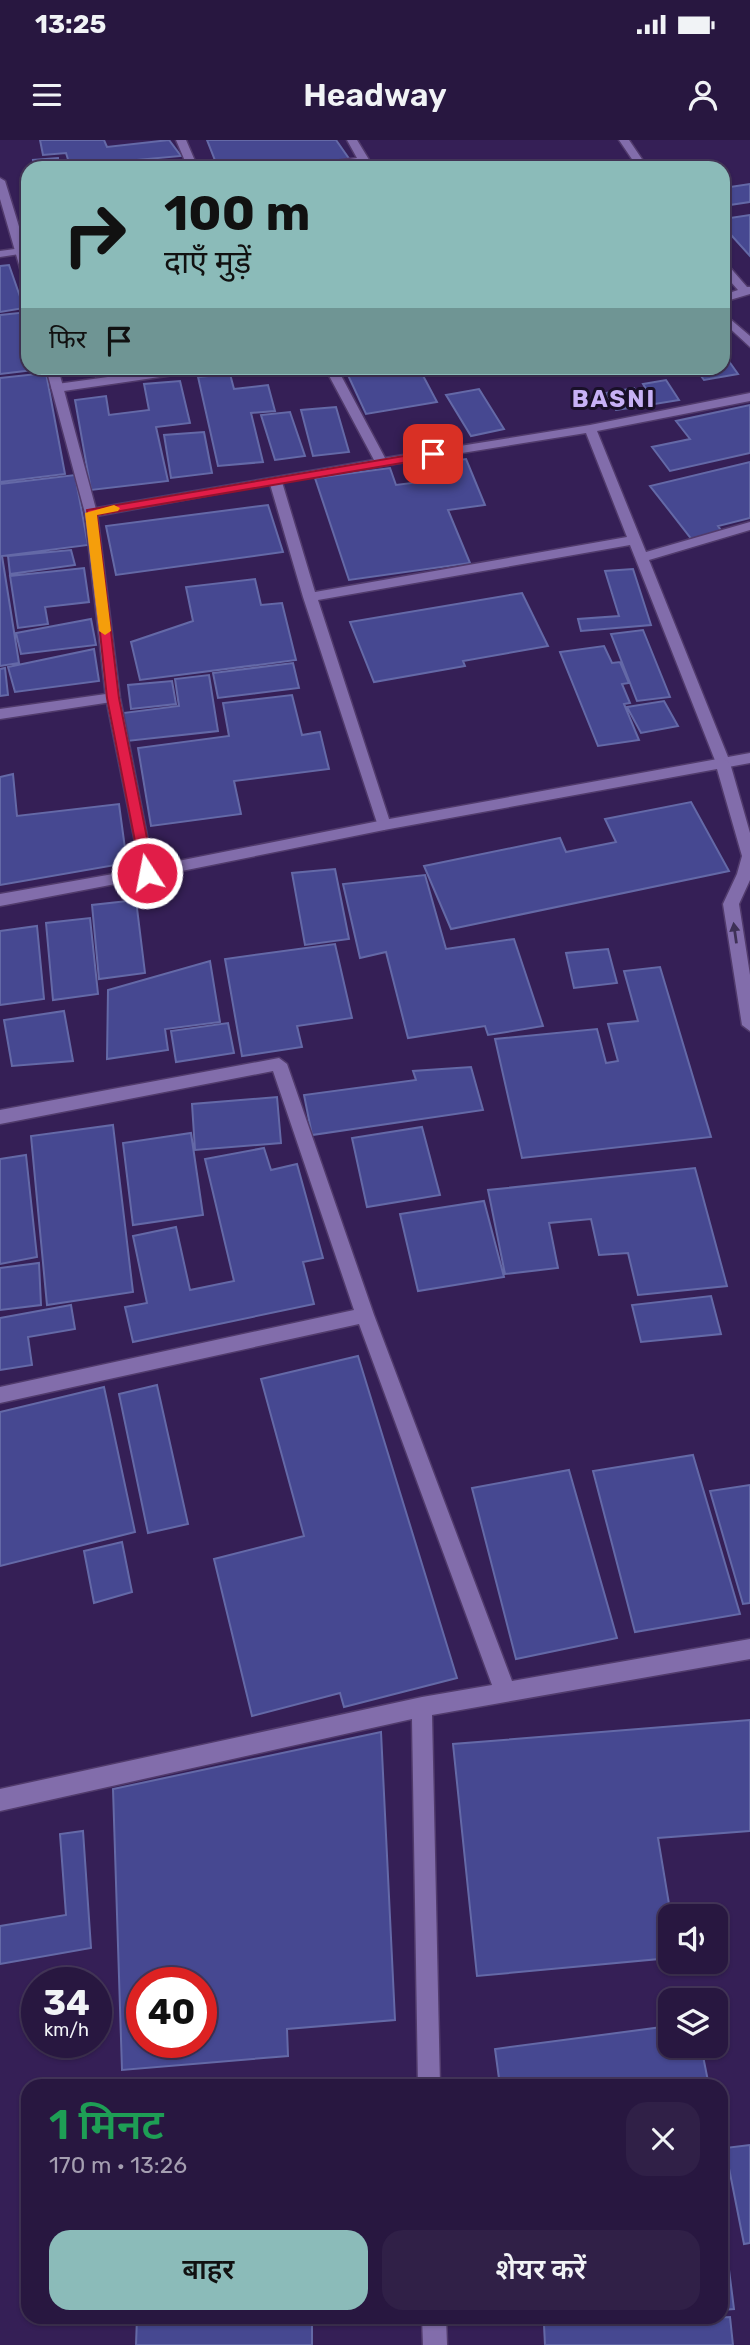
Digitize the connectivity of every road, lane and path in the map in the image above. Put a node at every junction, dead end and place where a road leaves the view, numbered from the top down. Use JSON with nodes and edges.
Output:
{"nodes":[{"id":1,"x":181,"y":140,"type":"edge"},
{"id":2,"x":352,"y":140,"type":"edge"},
{"id":3,"x":624,"y":140,"type":"edge"},
{"id":4,"x":190,"y":161,"type":"edge"},
{"id":5,"x":364,"y":161,"type":"edge"},
{"id":6,"x":638,"y":161,"type":"edge"},
{"id":7,"x":0,"y":181,"type":"edge"},
{"id":8,"x":21,"y":248,"type":"edge"},
{"id":9,"x":21,"y":251,"type":"edge"},
{"id":10,"x":0,"y":254,"type":"edge"},
{"id":11,"x":730,"y":273,"type":"edge"},
{"id":12,"x":748,"y":291,"type":"edge"},
{"id":13,"x":730,"y":297,"type":"edge"},
{"id":14,"x":730,"y":323,"type":"edge"},
{"id":15,"x":750,"y":343,"type":"edge"},
{"id":16,"x":54,"y":375,"type":"edge"},
{"id":17,"x":146,"y":375,"type":"edge"},
{"id":18,"x":335,"y":375,"type":"edge"},
{"id":19,"x":57,"y":388,"type":"junction"},
{"id":20,"x":750,"y":397,"type":"edge"},
{"id":21,"x":590,"y":429,"type":"junction"},
{"id":22,"x":381,"y":462,"type":"junction"},
{"id":23,"x":275,"y":479,"type":"junction"},
{"id":24,"x":91,"y":513,"type":"junction"},
{"id":25,"x":750,"y":526,"type":"edge"},
{"id":26,"x":634,"y":540,"type":"junction"},
{"id":27,"x":641,"y":558,"type":"junction"},
{"id":28,"x":310,"y":597,"type":"junction"},
{"id":29,"x":113,"y":698,"type":"junction"},
{"id":30,"x":0,"y":714,"type":"edge"},
{"id":31,"x":750,"y":758,"type":"edge"},
{"id":32,"x":723,"y":763,"type":"junction"},
{"id":33,"x":384,"y":825,"type":"junction"},
{"id":34,"x":750,"y":856,"type":"edge"},
{"id":35,"x":147,"y":873,"type":"junction"},
{"id":36,"x":748,"y":877,"type":"edge"},
{"id":37,"x":0,"y":900,"type":"edge"},
{"id":38,"x":750,"y":1025,"type":"edge"},
{"id":39,"x":0,"y":1117,"type":"edge"},
{"id":40,"x":365,"y":1315,"type":"junction"},
{"id":41,"x":0,"y":1395,"type":"edge"},
{"id":42,"x":750,"y":1649,"type":"edge"},
{"id":43,"x":505,"y":1692,"type":"junction"},
{"id":44,"x":422,"y":1707,"type":"junction"},
{"id":45,"x":0,"y":1800,"type":"edge"},
{"id":46,"x":429,"y":2079,"type":"edge"},
{"id":47,"x":434,"y":2324,"type":"edge"},
{"id":48,"x":435,"y":2345,"type":"edge"}],
"edges":[{"from":1,"to":4,"type":"street"},
{"from":2,"to":5,"type":"street"},
{"from":3,"to":6,"type":"street"},
{"from":7,"to":8,"type":"street"},
{"from":9,"to":10,"type":"street"},
{"from":11,"to":12,"type":"street"},
{"from":12,"to":13,"type":"street"},
{"from":14,"to":15,"type":"street"},
{"from":16,"to":19,"type":"street"},
{"from":17,"to":19,"type":"street"},
{"from":18,"to":22,"type":"street"},
{"from":19,"to":24,"type":"street"},
{"from":20,"to":21,"type":"street"},
{"from":21,"to":22,"type":"street"},
{"from":21,"to":26,"type":"street"},
{"from":22,"to":23,"type":"street"},
{"from":23,"to":24,"type":"street"},
{"from":23,"to":28,"type":"street"},
{"from":24,"to":29,"type":"street"},
{"from":25,"to":27,"type":"street"},
{"from":26,"to":27,"type":"street"},
{"from":26,"to":28,"type":"street"},
{"from":27,"to":32,"type":"street"},
{"from":28,"to":33,"type":"street"},
{"from":29,"to":30,"type":"street"},
{"from":29,"to":35,"type":"street"},
{"from":31,"to":32,"type":"street"},
{"from":32,"to":33,"type":"street"},
{"from":32,"to":34,"type":"street"},
{"from":33,"to":35,"type":"street"},
{"from":34,"to":36,"type":"street"},
{"from":35,"to":37,"type":"street"},
{"from":38,"to":36,"type":"street","one_way":true},
{"from":39,"to":40,"type":"street"},
{"from":40,"to":41,"type":"street"},
{"from":40,"to":43,"type":"street"},
{"from":42,"to":43,"type":"street"},
{"from":43,"to":44,"type":"street"},
{"from":44,"to":45,"type":"street"},
{"from":44,"to":46,"type":"street"},
{"from":47,"to":48,"type":"street"}]}
